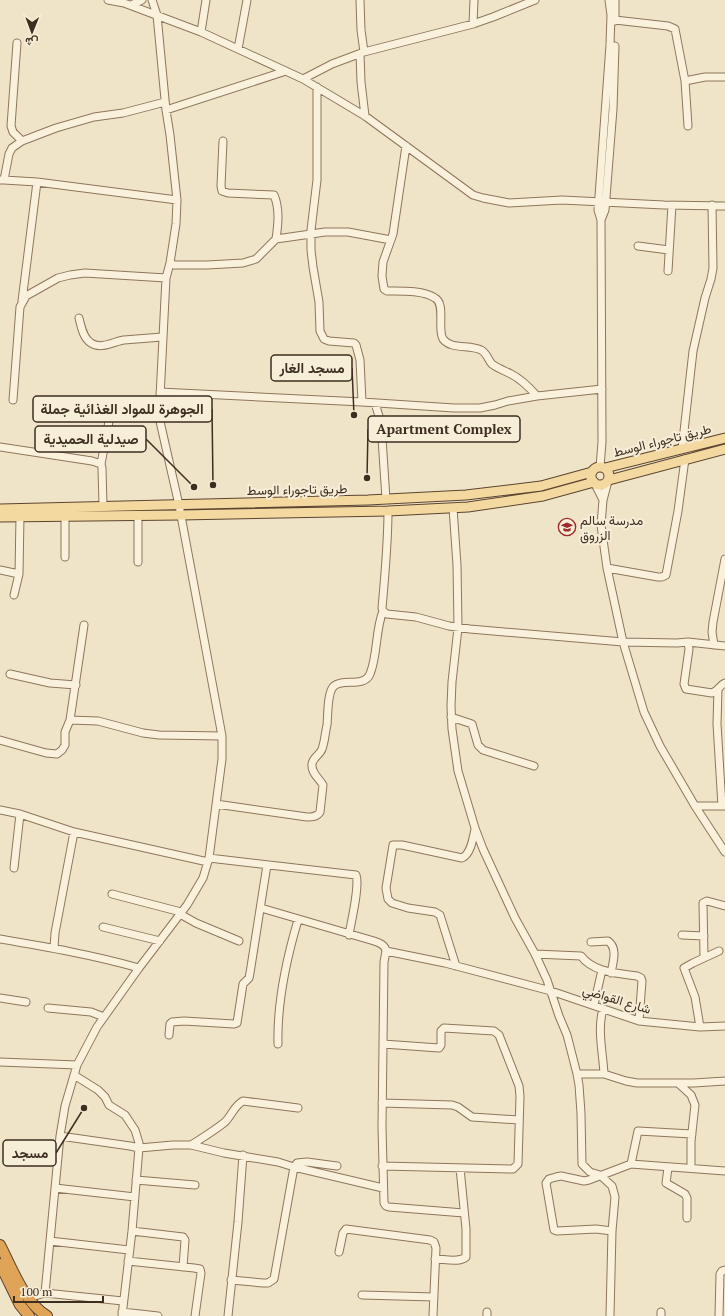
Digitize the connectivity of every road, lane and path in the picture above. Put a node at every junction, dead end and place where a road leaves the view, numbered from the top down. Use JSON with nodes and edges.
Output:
{"nodes":[{"id":1,"x":108,"y":0,"type":"edge"},
{"id":2,"x":142,"y":0,"type":"edge"},
{"id":3,"x":152,"y":0,"type":"edge"},
{"id":4,"x":206,"y":0,"type":"edge"},
{"id":5,"x":247,"y":0,"type":"edge"},
{"id":6,"x":360,"y":0,"type":"edge"},
{"id":7,"x":474,"y":0,"type":"edge"},
{"id":8,"x":535,"y":0,"type":"edge"},
{"id":9,"x":610,"y":0,"type":"edge"},
{"id":10,"x":615,"y":0,"type":"edge"},
{"id":11,"x":126,"y":3,"type":"edge"},
{"id":12,"x":157,"y":14,"type":"junction"},
{"id":13,"x":615,"y":20,"type":"junction"},
{"id":14,"x":473,"y":24,"type":"junction"},
{"id":15,"x":201,"y":32,"type":"junction"},
{"id":16,"x":17,"y":43,"type":"dead end"},
{"id":17,"x":238,"y":49,"type":"junction"},
{"id":18,"x":362,"y":53,"type":"junction"},
{"id":19,"x":286,"y":71,"type":"junction"},
{"id":20,"x":725,"y":77,"type":"edge"},
{"id":21,"x":303,"y":79,"type":"junction"},
{"id":22,"x":685,"y":82,"type":"junction"},
{"id":23,"x":317,"y":87,"type":"junction"},
{"id":24,"x":165,"y":102,"type":"junction"},
{"id":25,"x":166,"y":110,"type":"junction"},
{"id":26,"x":364,"y":116,"type":"junction"},
{"id":27,"x":688,"y":126,"type":"dead end"},
{"id":28,"x":223,"y":140,"type":"dead end"},
{"id":29,"x":22,"y":141,"type":"junction"},
{"id":30,"x":406,"y":146,"type":"junction"},
{"id":31,"x":2,"y":180,"type":"edge"},
{"id":32,"x":38,"y":182,"type":"junction"},
{"id":33,"x":177,"y":200,"type":"junction"},
{"id":34,"x":602,"y":202,"type":"junction"},
{"id":35,"x":672,"y":205,"type":"junction"},
{"id":36,"x":712,"y":205,"type":"junction"},
{"id":37,"x":725,"y":206,"type":"edge"},
{"id":38,"x":311,"y":234,"type":"junction"},
{"id":39,"x":276,"y":239,"type":"junction"},
{"id":40,"x":390,"y":240,"type":"junction"},
{"id":41,"x":638,"y":246,"type":"dead end"},
{"id":42,"x":669,"y":250,"type":"junction"},
{"id":43,"x":170,"y":263,"type":"junction"},
{"id":44,"x":668,"y":271,"type":"dead end"},
{"id":45,"x":166,"y":278,"type":"junction"},
{"id":46,"x":22,"y":301,"type":"junction"},
{"id":47,"x":78,"y":318,"type":"dead end"},
{"id":48,"x":162,"y":337,"type":"junction"},
{"id":49,"x":602,"y":389,"type":"junction"},
{"id":50,"x":160,"y":392,"type":"junction"},
{"id":51,"x":537,"y":396,"type":"junction"},
{"id":52,"x":13,"y":400,"type":"dead end"},
{"id":53,"x":362,"y":402,"type":"junction"},
{"id":54,"x":374,"y":403,"type":"junction"},
{"id":55,"x":110,"y":416,"type":"dead end"},
{"id":56,"x":725,"y":438,"type":"edge"},
{"id":57,"x":0,"y":447,"type":"edge"},
{"id":58,"x":682,"y":448,"type":"junction"},
{"id":59,"x":725,"y":449,"type":"edge"},
{"id":60,"x":685,"y":460,"type":"junction"},
{"id":61,"x":101,"y":464,"type":"junction"},
{"id":62,"x":599,"y":469,"type":"junction"},
{"id":63,"x":608,"y":480,"type":"junction"},
{"id":64,"x":594,"y":483,"type":"junction"},
{"id":65,"x":386,"y":499,"type":"junction"},
{"id":66,"x":603,"y":500,"type":"junction"},
{"id":67,"x":179,"y":505,"type":"junction"},
{"id":68,"x":103,"y":506,"type":"junction"},
{"id":69,"x":453,"y":508,"type":"junction"},
{"id":70,"x":0,"y":509,"type":"edge"},
{"id":71,"x":388,"y":511,"type":"junction"},
{"id":72,"x":182,"y":515,"type":"junction"},
{"id":73,"x":20,"y":516,"type":"junction"},
{"id":74,"x":65,"y":516,"type":"junction"},
{"id":75,"x":138,"y":516,"type":"junction"},
{"id":76,"x":0,"y":517,"type":"edge"},
{"id":77,"x":65,"y":557,"type":"dead end"},
{"id":78,"x":725,"y":559,"type":"edge"},
{"id":79,"x":138,"y":562,"type":"dead end"},
{"id":80,"x":607,"y":568,"type":"junction"},
{"id":81,"x":0,"y":570,"type":"edge"},
{"id":82,"x":19,"y":574,"type":"junction"},
{"id":83,"x":14,"y":595,"type":"dead end"},
{"id":84,"x":383,"y":612,"type":"junction"},
{"id":85,"x":84,"y":625,"type":"dead end"},
{"id":86,"x":458,"y":628,"type":"junction"},
{"id":87,"x":623,"y":642,"type":"junction"},
{"id":88,"x":688,"y":642,"type":"junction"},
{"id":89,"x":714,"y":644,"type":"junction"},
{"id":90,"x":725,"y":646,"type":"edge"},
{"id":91,"x":10,"y":674,"type":"dead end"},
{"id":92,"x":725,"y":683,"type":"edge"},
{"id":93,"x":76,"y":685,"type":"junction"},
{"id":94,"x":718,"y":689,"type":"junction"},
{"id":95,"x":452,"y":717,"type":"junction"},
{"id":96,"x":70,"y":720,"type":"junction"},
{"id":97,"x":222,"y":736,"type":"junction"},
{"id":98,"x":0,"y":740,"type":"edge"},
{"id":99,"x":534,"y":766,"type":"dead end"},
{"id":100,"x":216,"y":804,"type":"junction"},
{"id":101,"x":695,"y":806,"type":"junction"},
{"id":102,"x":723,"y":806,"type":"edge"},
{"id":103,"x":0,"y":810,"type":"edge"},
{"id":104,"x":20,"y":814,"type":"junction"},
{"id":105,"x":475,"y":828,"type":"junction"},
{"id":106,"x":74,"y":832,"type":"junction"},
{"id":107,"x":725,"y":852,"type":"edge"},
{"id":108,"x":209,"y":860,"type":"junction"},
{"id":109,"x":267,"y":865,"type":"junction"},
{"id":110,"x":14,"y":868,"type":"dead end"},
{"id":111,"x":112,"y":894,"type":"dead end"},
{"id":112,"x":725,"y":906,"type":"edge"},
{"id":113,"x":260,"y":908,"type":"junction"},
{"id":114,"x":180,"y":913,"type":"junction"},
{"id":115,"x":298,"y":920,"type":"junction"},
{"id":116,"x":102,"y":927,"type":"dead end"},
{"id":117,"x":349,"y":935,"type":"junction"},
{"id":118,"x":682,"y":935,"type":"dead end"},
{"id":119,"x":704,"y":936,"type":"junction"},
{"id":120,"x":0,"y":939,"type":"edge"},
{"id":121,"x":160,"y":941,"type":"junction"},
{"id":122,"x":239,"y":941,"type":"dead end"},
{"id":123,"x":592,"y":942,"type":"dead end"},
{"id":124,"x":54,"y":948,"type":"junction"},
{"id":125,"x":719,"y":951,"type":"dead end"},
{"id":126,"x":386,"y":952,"type":"junction"},
{"id":127,"x":535,"y":954,"type":"junction"},
{"id":128,"x":704,"y":957,"type":"junction"},
{"id":129,"x":456,"y":966,"type":"junction"},
{"id":130,"x":139,"y":968,"type":"junction"},
{"id":131,"x":602,"y":970,"type":"junction"},
{"id":132,"x":611,"y":972,"type":"junction"},
{"id":133,"x":551,"y":991,"type":"junction"},
{"id":134,"x":0,"y":998,"type":"edge"},
{"id":135,"x":26,"y":1002,"type":"dead end"},
{"id":136,"x":594,"y":1005,"type":"junction"},
{"id":137,"x":48,"y":1008,"type":"dead end"},
{"id":138,"x":603,"y":1009,"type":"junction"},
{"id":139,"x":104,"y":1017,"type":"junction"},
{"id":140,"x":639,"y":1021,"type":"junction"},
{"id":141,"x":725,"y":1026,"type":"edge"},
{"id":142,"x":700,"y":1027,"type":"junction"},
{"id":143,"x":168,"y":1035,"type":"dead end"},
{"id":144,"x":278,"y":1044,"type":"dead end"},
{"id":145,"x":383,"y":1044,"type":"junction"},
{"id":146,"x":0,"y":1062,"type":"edge"},
{"id":147,"x":77,"y":1065,"type":"junction"},
{"id":148,"x":578,"y":1074,"type":"junction"},
{"id":149,"x":604,"y":1074,"type":"junction"},
{"id":150,"x":74,"y":1075,"type":"junction"},
{"id":151,"x":725,"y":1081,"type":"edge"},
{"id":152,"x":680,"y":1084,"type":"junction"},
{"id":153,"x":382,"y":1103,"type":"junction"},
{"id":154,"x":298,"y":1108,"type":"dead end"},
{"id":155,"x":519,"y":1120,"type":"junction"},
{"id":156,"x":692,"y":1134,"type":"junction"},
{"id":157,"x":60,"y":1136,"type":"junction"},
{"id":158,"x":190,"y":1145,"type":"junction"},
{"id":159,"x":139,"y":1148,"type":"junction"},
{"id":160,"x":243,"y":1155,"type":"junction"},
{"id":161,"x":631,"y":1164,"type":"junction"},
{"id":162,"x":337,"y":1166,"type":"dead end"},
{"id":163,"x":382,"y":1166,"type":"junction"},
{"id":164,"x":294,"y":1167,"type":"junction"},
{"id":165,"x":460,"y":1168,"type":"junction"},
{"id":166,"x":668,"y":1168,"type":"junction"},
{"id":167,"x":690,"y":1168,"type":"junction"},
{"id":168,"x":725,"y":1171,"type":"edge"},
{"id":169,"x":600,"y":1175,"type":"junction"},
{"id":170,"x":136,"y":1180,"type":"junction"},
{"id":171,"x":195,"y":1185,"type":"dead end"},
{"id":172,"x":55,"y":1188,"type":"junction"},
{"id":173,"x":383,"y":1188,"type":"junction"},
{"id":174,"x":135,"y":1197,"type":"junction"},
{"id":175,"x":464,"y":1213,"type":"junction"},
{"id":176,"x":687,"y":1218,"type":"dead end"},
{"id":177,"x":612,"y":1231,"type":"junction"},
{"id":178,"x":132,"y":1232,"type":"junction"},
{"id":179,"x":50,"y":1241,"type":"junction"},
{"id":180,"x":0,"y":1245,"type":"edge"},
{"id":181,"x":129,"y":1250,"type":"junction"},
{"id":182,"x":340,"y":1252,"type":"dead end"},
{"id":183,"x":435,"y":1259,"type":"junction"},
{"id":184,"x":128,"y":1261,"type":"junction"},
{"id":185,"x":0,"y":1264,"type":"edge"},
{"id":186,"x":183,"y":1267,"type":"junction"},
{"id":187,"x":725,"y":1270,"type":"edge"},
{"id":188,"x":231,"y":1280,"type":"junction"},
{"id":189,"x":45,"y":1293,"type":"junction"},
{"id":190,"x":362,"y":1295,"type":"dead end"},
{"id":191,"x":434,"y":1297,"type":"junction"},
{"id":192,"x":28,"y":1298,"type":"junction"},
{"id":193,"x":123,"y":1301,"type":"junction"},
{"id":194,"x":122,"y":1314,"type":"edge"},
{"id":195,"x":28,"y":1316,"type":"edge"},
{"id":196,"x":47,"y":1316,"type":"edge"},
{"id":197,"x":158,"y":1316,"type":"edge"},
{"id":198,"x":195,"y":1316,"type":"edge"},
{"id":199,"x":228,"y":1316,"type":"edge"},
{"id":200,"x":433,"y":1316,"type":"edge"},
{"id":201,"x":610,"y":1316,"type":"edge"},
{"id":202,"x":719,"y":1316,"type":"edge"}],
"edges":[{"from":1,"to":11,"type":"street"},
{"from":2,"to":11,"type":"street"},
{"from":3,"to":12,"type":"street"},
{"from":4,"to":15,"type":"street"},
{"from":5,"to":17,"type":"street"},
{"from":6,"to":18,"type":"street"},
{"from":7,"to":14,"type":"street"},
{"from":8,"to":14,"type":"street"},
{"from":9,"to":34,"type":"street"},
{"from":10,"to":13,"type":"street"},
{"from":11,"to":12,"type":"street"},
{"from":12,"to":15,"type":"street"},
{"from":12,"to":24,"type":"street"},
{"from":13,"to":22,"type":"street"},
{"from":13,"to":34,"type":"street"},
{"from":14,"to":18,"type":"street"},
{"from":15,"to":17,"type":"street"},
{"from":16,"to":29,"type":"street"},
{"from":17,"to":19,"type":"street"},
{"from":18,"to":21,"type":"street"},
{"from":18,"to":26,"type":"street"},
{"from":19,"to":21,"type":"street"},
{"from":19,"to":25,"type":"street"},
{"from":20,"to":22,"type":"street"},
{"from":21,"to":23,"type":"street"},
{"from":22,"to":27,"type":"street"},
{"from":23,"to":26,"type":"street"},
{"from":23,"to":38,"type":"street"},
{"from":24,"to":25,"type":"street"},
{"from":24,"to":29,"type":"street"},
{"from":25,"to":33,"type":"street"},
{"from":26,"to":30,"type":"street"},
{"from":28,"to":39,"type":"street"},
{"from":29,"to":31,"type":"street"},
{"from":30,"to":34,"type":"street"},
{"from":30,"to":40,"type":"street"},
{"from":31,"to":32,"type":"street"},
{"from":32,"to":33,"type":"street"},
{"from":32,"to":46,"type":"street"},
{"from":33,"to":43,"type":"street"},
{"from":34,"to":35,"type":"street"},
{"from":34,"to":49,"type":"street"},
{"from":35,"to":36,"type":"street"},
{"from":35,"to":42,"type":"street"},
{"from":36,"to":37,"type":"street"},
{"from":36,"to":58,"type":"street"},
{"from":38,"to":39,"type":"street"},
{"from":38,"to":40,"type":"street"},
{"from":38,"to":53,"type":"street"},
{"from":39,"to":43,"type":"street"},
{"from":40,"to":51,"type":"street"},
{"from":41,"to":42,"type":"street"},
{"from":42,"to":44,"type":"street"},
{"from":43,"to":45,"type":"street"},
{"from":45,"to":46,"type":"street"},
{"from":45,"to":48,"type":"street"},
{"from":46,"to":52,"type":"street"},
{"from":47,"to":48,"type":"street"},
{"from":48,"to":50,"type":"street"},
{"from":49,"to":51,"type":"street"},
{"from":49,"to":62,"type":"street"},
{"from":50,"to":53,"type":"street"},
{"from":50,"to":67,"type":"street"},
{"from":51,"to":54,"type":"street"},
{"from":53,"to":54,"type":"street"},
{"from":54,"to":65,"type":"street"},
{"from":55,"to":61,"type":"street"},
{"from":56,"to":58,"type":"main road","name":"طريق تاجوراء الوسط"},
{"from":57,"to":61,"type":"street"},
{"from":58,"to":62,"type":"main road","name":"طريق تاجوراء الوسط"},
{"from":59,"to":60,"type":"main road"},
{"from":60,"to":63,"type":"main road"},
{"from":60,"to":80,"type":"street"},
{"from":61,"to":68,"type":"street"},
{"from":62,"to":63,"type":"main road"},
{"from":62,"to":64,"type":"main road"},
{"from":62,"to":65,"type":"main road","name":"طريق تاجوراء الوسط"},
{"from":63,"to":64,"type":"main road"},
{"from":63,"to":66,"type":"street"},
{"from":64,"to":66,"type":"street"},
{"from":64,"to":69,"type":"main road"},
{"from":65,"to":67,"type":"main road","name":"طريق تاجوراء الوسط"},
{"from":66,"to":80,"type":"street"},
{"from":67,"to":68,"type":"main road","name":"طريق تاجوراء الوسط"},
{"from":67,"to":72,"type":"street"},
{"from":68,"to":70,"type":"main road","name":"طريق تاجوراء الوسط"},
{"from":69,"to":71,"type":"main road"},
{"from":69,"to":86,"type":"street"},
{"from":71,"to":72,"type":"main road"},
{"from":71,"to":84,"type":"street"},
{"from":72,"to":75,"type":"main road"},
{"from":72,"to":97,"type":"street"},
{"from":73,"to":74,"type":"main road"},
{"from":73,"to":76,"type":"main road"},
{"from":73,"to":82,"type":"street"},
{"from":74,"to":75,"type":"main road"},
{"from":74,"to":77,"type":"street"},
{"from":75,"to":79,"type":"street"},
{"from":78,"to":89,"type":"street"},
{"from":80,"to":87,"type":"street"},
{"from":81,"to":82,"type":"street"},
{"from":82,"to":83,"type":"street"},
{"from":84,"to":86,"type":"street"},
{"from":84,"to":100,"type":"street"},
{"from":85,"to":93,"type":"street"},
{"from":86,"to":87,"type":"street"},
{"from":86,"to":95,"type":"street"},
{"from":87,"to":88,"type":"street"},
{"from":87,"to":101,"type":"street"},
{"from":88,"to":89,"type":"street"},
{"from":88,"to":94,"type":"street"},
{"from":89,"to":90,"type":"street"},
{"from":91,"to":93,"type":"street"},
{"from":92,"to":94,"type":"street"},
{"from":93,"to":96,"type":"street"},
{"from":94,"to":102,"type":"street"},
{"from":95,"to":99,"type":"street"},
{"from":95,"to":105,"type":"street"},
{"from":96,"to":97,"type":"street"},
{"from":96,"to":98,"type":"street"},
{"from":97,"to":100,"type":"street"},
{"from":100,"to":108,"type":"street"},
{"from":101,"to":102,"type":"street"},
{"from":101,"to":107,"type":"street"},
{"from":103,"to":104,"type":"street"},
{"from":104,"to":106,"type":"street"},
{"from":104,"to":110,"type":"street"},
{"from":105,"to":127,"type":"street"},
{"from":105,"to":129,"type":"street"},
{"from":106,"to":108,"type":"street"},
{"from":106,"to":124,"type":"street"},
{"from":108,"to":109,"type":"street"},
{"from":108,"to":114,"type":"street"},
{"from":109,"to":113,"type":"street"},
{"from":109,"to":117,"type":"street"},
{"from":111,"to":114,"type":"street"},
{"from":112,"to":119,"type":"street"},
{"from":113,"to":115,"type":"street"},
{"from":113,"to":143,"type":"street"},
{"from":114,"to":121,"type":"street"},
{"from":114,"to":122,"type":"street"},
{"from":115,"to":117,"type":"street"},
{"from":115,"to":144,"type":"street"},
{"from":116,"to":121,"type":"street"},
{"from":117,"to":126,"type":"street"},
{"from":118,"to":119,"type":"street"},
{"from":119,"to":128,"type":"street"},
{"from":120,"to":124,"type":"street"},
{"from":121,"to":130,"type":"street"},
{"from":123,"to":132,"type":"street"},
{"from":124,"to":130,"type":"street"},
{"from":125,"to":128,"type":"street"},
{"from":126,"to":129,"type":"street","name":"شارع القواضي"},
{"from":126,"to":145,"type":"street"},
{"from":127,"to":131,"type":"street"},
{"from":127,"to":133,"type":"street"},
{"from":128,"to":142,"type":"street"},
{"from":129,"to":133,"type":"street","name":"شارع القواضي"},
{"from":130,"to":139,"type":"street"},
{"from":131,"to":132,"type":"street"},
{"from":131,"to":136,"type":"street"},
{"from":132,"to":140,"type":"street"},
{"from":133,"to":136,"type":"street","name":"شارع القواضي"},
{"from":133,"to":148,"type":"street"},
{"from":134,"to":135,"type":"street"},
{"from":136,"to":138,"type":"street","name":"شارع القواضي"},
{"from":137,"to":139,"type":"street"},
{"from":138,"to":140,"type":"street","name":"شارع القواضي"},
{"from":138,"to":149,"type":"street"},
{"from":139,"to":147,"type":"street"},
{"from":140,"to":142,"type":"street","name":"شارع القواضي"},
{"from":141,"to":142,"type":"street","name":"شارع القواضي"},
{"from":145,"to":153,"type":"street"},
{"from":145,"to":155,"type":"street"},
{"from":146,"to":147,"type":"street"},
{"from":147,"to":150,"type":"street"},
{"from":148,"to":149,"type":"street"},
{"from":148,"to":169,"type":"street"},
{"from":149,"to":152,"type":"street"},
{"from":150,"to":157,"type":"street"},
{"from":150,"to":159,"type":"street"},
{"from":151,"to":152,"type":"street"},
{"from":152,"to":156,"type":"street"},
{"from":153,"to":155,"type":"street"},
{"from":153,"to":163,"type":"street"},
{"from":154,"to":158,"type":"street"},
{"from":155,"to":165,"type":"street"},
{"from":156,"to":161,"type":"street"},
{"from":156,"to":167,"type":"street"},
{"from":157,"to":159,"type":"street"},
{"from":157,"to":172,"type":"street"},
{"from":158,"to":159,"type":"street"},
{"from":158,"to":160,"type":"street"},
{"from":159,"to":170,"type":"street"},
{"from":160,"to":164,"type":"street"},
{"from":160,"to":188,"type":"street"},
{"from":161,"to":166,"type":"street"},
{"from":161,"to":169,"type":"street"},
{"from":162,"to":164,"type":"street"},
{"from":163,"to":165,"type":"street"},
{"from":163,"to":173,"type":"street"},
{"from":164,"to":173,"type":"street"},
{"from":164,"to":188,"type":"street"},
{"from":165,"to":175,"type":"street"},
{"from":166,"to":167,"type":"street"},
{"from":166,"to":176,"type":"street"},
{"from":167,"to":168,"type":"street"},
{"from":169,"to":177,"type":"street"},
{"from":169,"to":177,"type":"street"},
{"from":170,"to":171,"type":"street"},
{"from":170,"to":174,"type":"street"},
{"from":172,"to":174,"type":"street"},
{"from":172,"to":179,"type":"street"},
{"from":173,"to":175,"type":"street"},
{"from":174,"to":178,"type":"street"},
{"from":175,"to":183,"type":"street"},
{"from":177,"to":201,"type":"street"},
{"from":178,"to":181,"type":"street"},
{"from":178,"to":186,"type":"street"},
{"from":179,"to":181,"type":"street"},
{"from":179,"to":189,"type":"street"},
{"from":180,"to":192,"type":"highway"},
{"from":181,"to":184,"type":"street"},
{"from":182,"to":183,"type":"street"},
{"from":183,"to":191,"type":"street"},
{"from":184,"to":186,"type":"street"},
{"from":184,"to":193,"type":"street"},
{"from":185,"to":195,"type":"highway"},
{"from":186,"to":198,"type":"street"},
{"from":187,"to":202,"type":"street"},
{"from":188,"to":199,"type":"street"},
{"from":189,"to":192,"type":"street"},
{"from":189,"to":193,"type":"street"},
{"from":190,"to":191,"type":"street"},
{"from":191,"to":200,"type":"street"},
{"from":192,"to":196,"type":"highway"},
{"from":193,"to":194,"type":"street"},
{"from":194,"to":197,"type":"street"}]}
